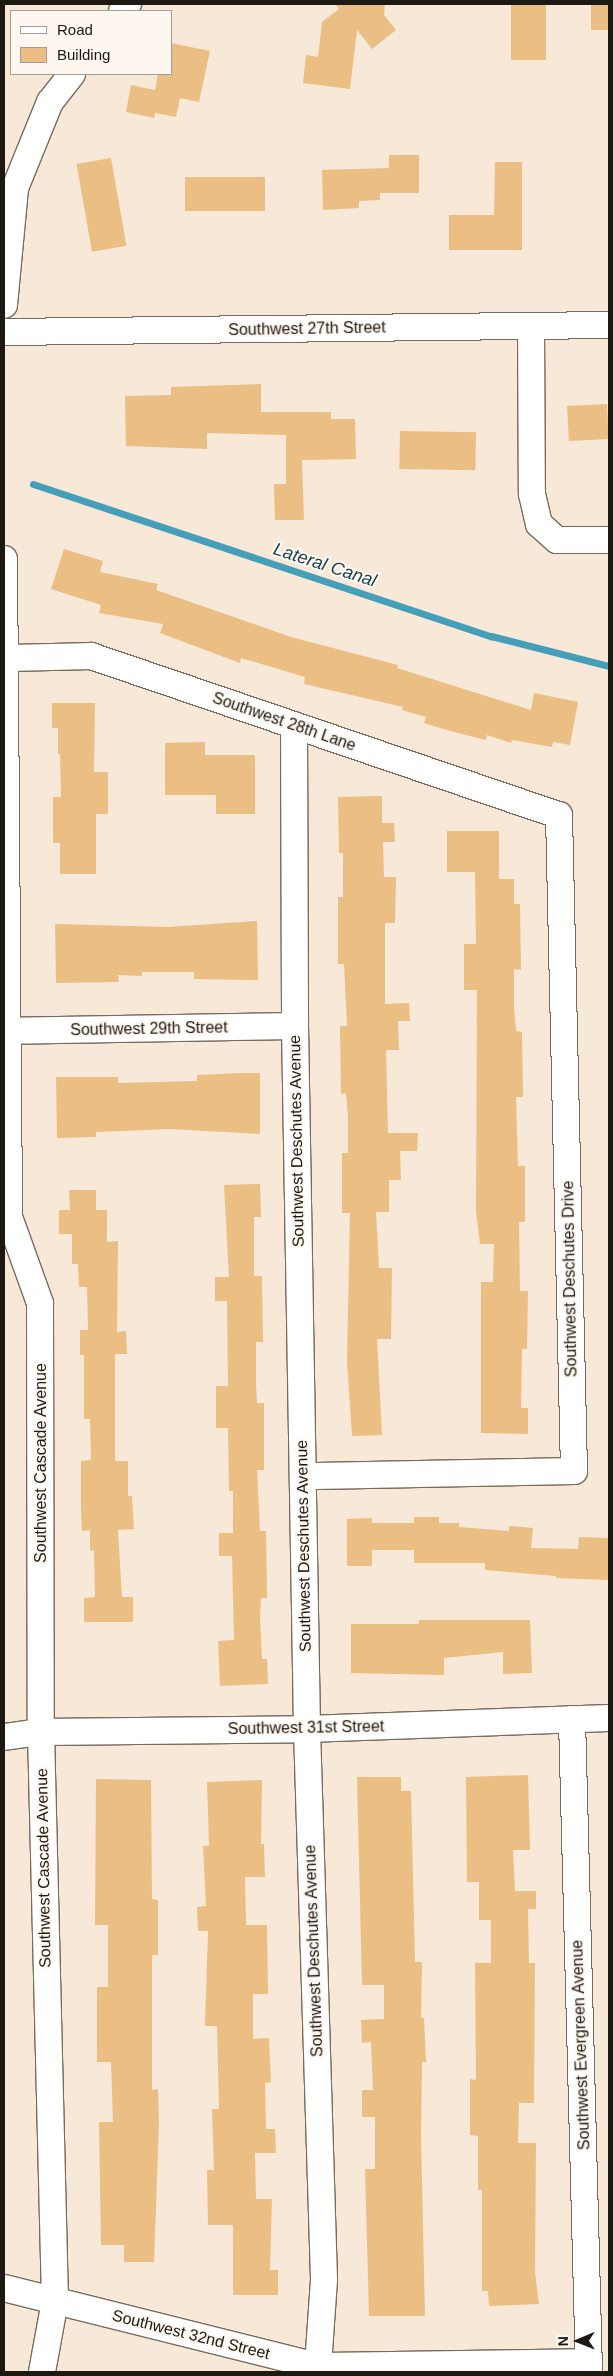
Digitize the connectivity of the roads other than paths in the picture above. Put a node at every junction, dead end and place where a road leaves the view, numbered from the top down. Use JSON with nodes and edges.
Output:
{"nodes":[{"id":1,"x":71,"y":75,"type":"edge"},
{"id":2,"x":4,"y":305,"type":"edge"},
{"id":3,"x":609,"y":325,"type":"edge"},
{"id":4,"x":531,"y":326,"type":"junction"},
{"id":5,"x":4,"y":332,"type":"edge"},
{"id":6,"x":609,"y":540,"type":"edge"},
{"id":7,"x":4,"y":559,"type":"edge"},
{"id":8,"x":5,"y":658,"type":"edge"},
{"id":9,"x":294,"y":725,"type":"junction"},
{"id":10,"x":559,"y":815,"type":"joint"},
{"id":11,"x":295,"y":1026,"type":"junction"},
{"id":12,"x":6,"y":1031,"type":"edge"},
{"id":13,"x":303,"y":1476,"type":"junction"},
{"id":14,"x":609,"y":1718,"type":"edge"},
{"id":15,"x":572,"y":1719,"type":"junction"},
{"id":16,"x":307,"y":1730,"type":"junction"},
{"id":17,"x":41,"y":1732,"type":"junction"},
{"id":18,"x":4,"y":1737,"type":"edge"},
{"id":19,"x":4,"y":2288,"type":"edge"},
{"id":20,"x":55,"y":2301,"type":"junction"},
{"id":21,"x":318,"y":2366,"type":"junction"},
{"id":22,"x":589,"y":2367,"type":"edge"},
{"id":23,"x":42,"y":2372,"type":"edge"}],
"edges":[{"from":1,"to":2,"type":"street"},
{"from":3,"to":4,"type":"street","name":"Southwest 27th Street"},
{"from":4,"to":5,"type":"street","name":"Southwest 27th Street"},
{"from":4,"to":6,"type":"street"},
{"from":7,"to":8,"type":"street","name":"Southwest Cascade Avenue"},
{"from":8,"to":9,"type":"street","name":"Southwest 28th Lane"},
{"from":8,"to":12,"type":"street","name":"Southwest Cascade Avenue"},
{"from":9,"to":10,"type":"street","name":"Southwest 28th Lane"},
{"from":9,"to":11,"type":"street","name":"Southwest Deschutes Avenue"},
{"from":10,"to":13,"type":"street","name":"Southwest Deschutes Drive"},
{"from":11,"to":12,"type":"street","name":"Southwest 29th Street"},
{"from":11,"to":13,"type":"street","name":"Southwest Deschutes Avenue"},
{"from":12,"to":17,"type":"street","name":"Southwest Cascade Avenue"},
{"from":13,"to":16,"type":"street","name":"Southwest Deschutes Avenue"},
{"from":14,"to":15,"type":"street","name":"Southwest 31st Street"},
{"from":15,"to":16,"type":"street","name":"Southwest 31st Street"},
{"from":15,"to":22,"type":"street","name":"Southwest Evergreen Avenue"},
{"from":16,"to":17,"type":"street","name":"Southwest 31st Street"},
{"from":16,"to":21,"type":"street","name":"Southwest Deschutes Avenue"},
{"from":17,"to":18,"type":"street","name":"Southwest 31st Street"},
{"from":17,"to":20,"type":"street","name":"Southwest Cascade Avenue"},
{"from":19,"to":20,"type":"street","name":"Southwest 32nd Street"},
{"from":20,"to":21,"type":"street","name":"Southwest 32nd Street"},
{"from":20,"to":23,"type":"street","name":"Southwest Cascade Avenue"},
{"from":21,"to":22,"type":"street","name":"Southwest 32nd Street"}]}
